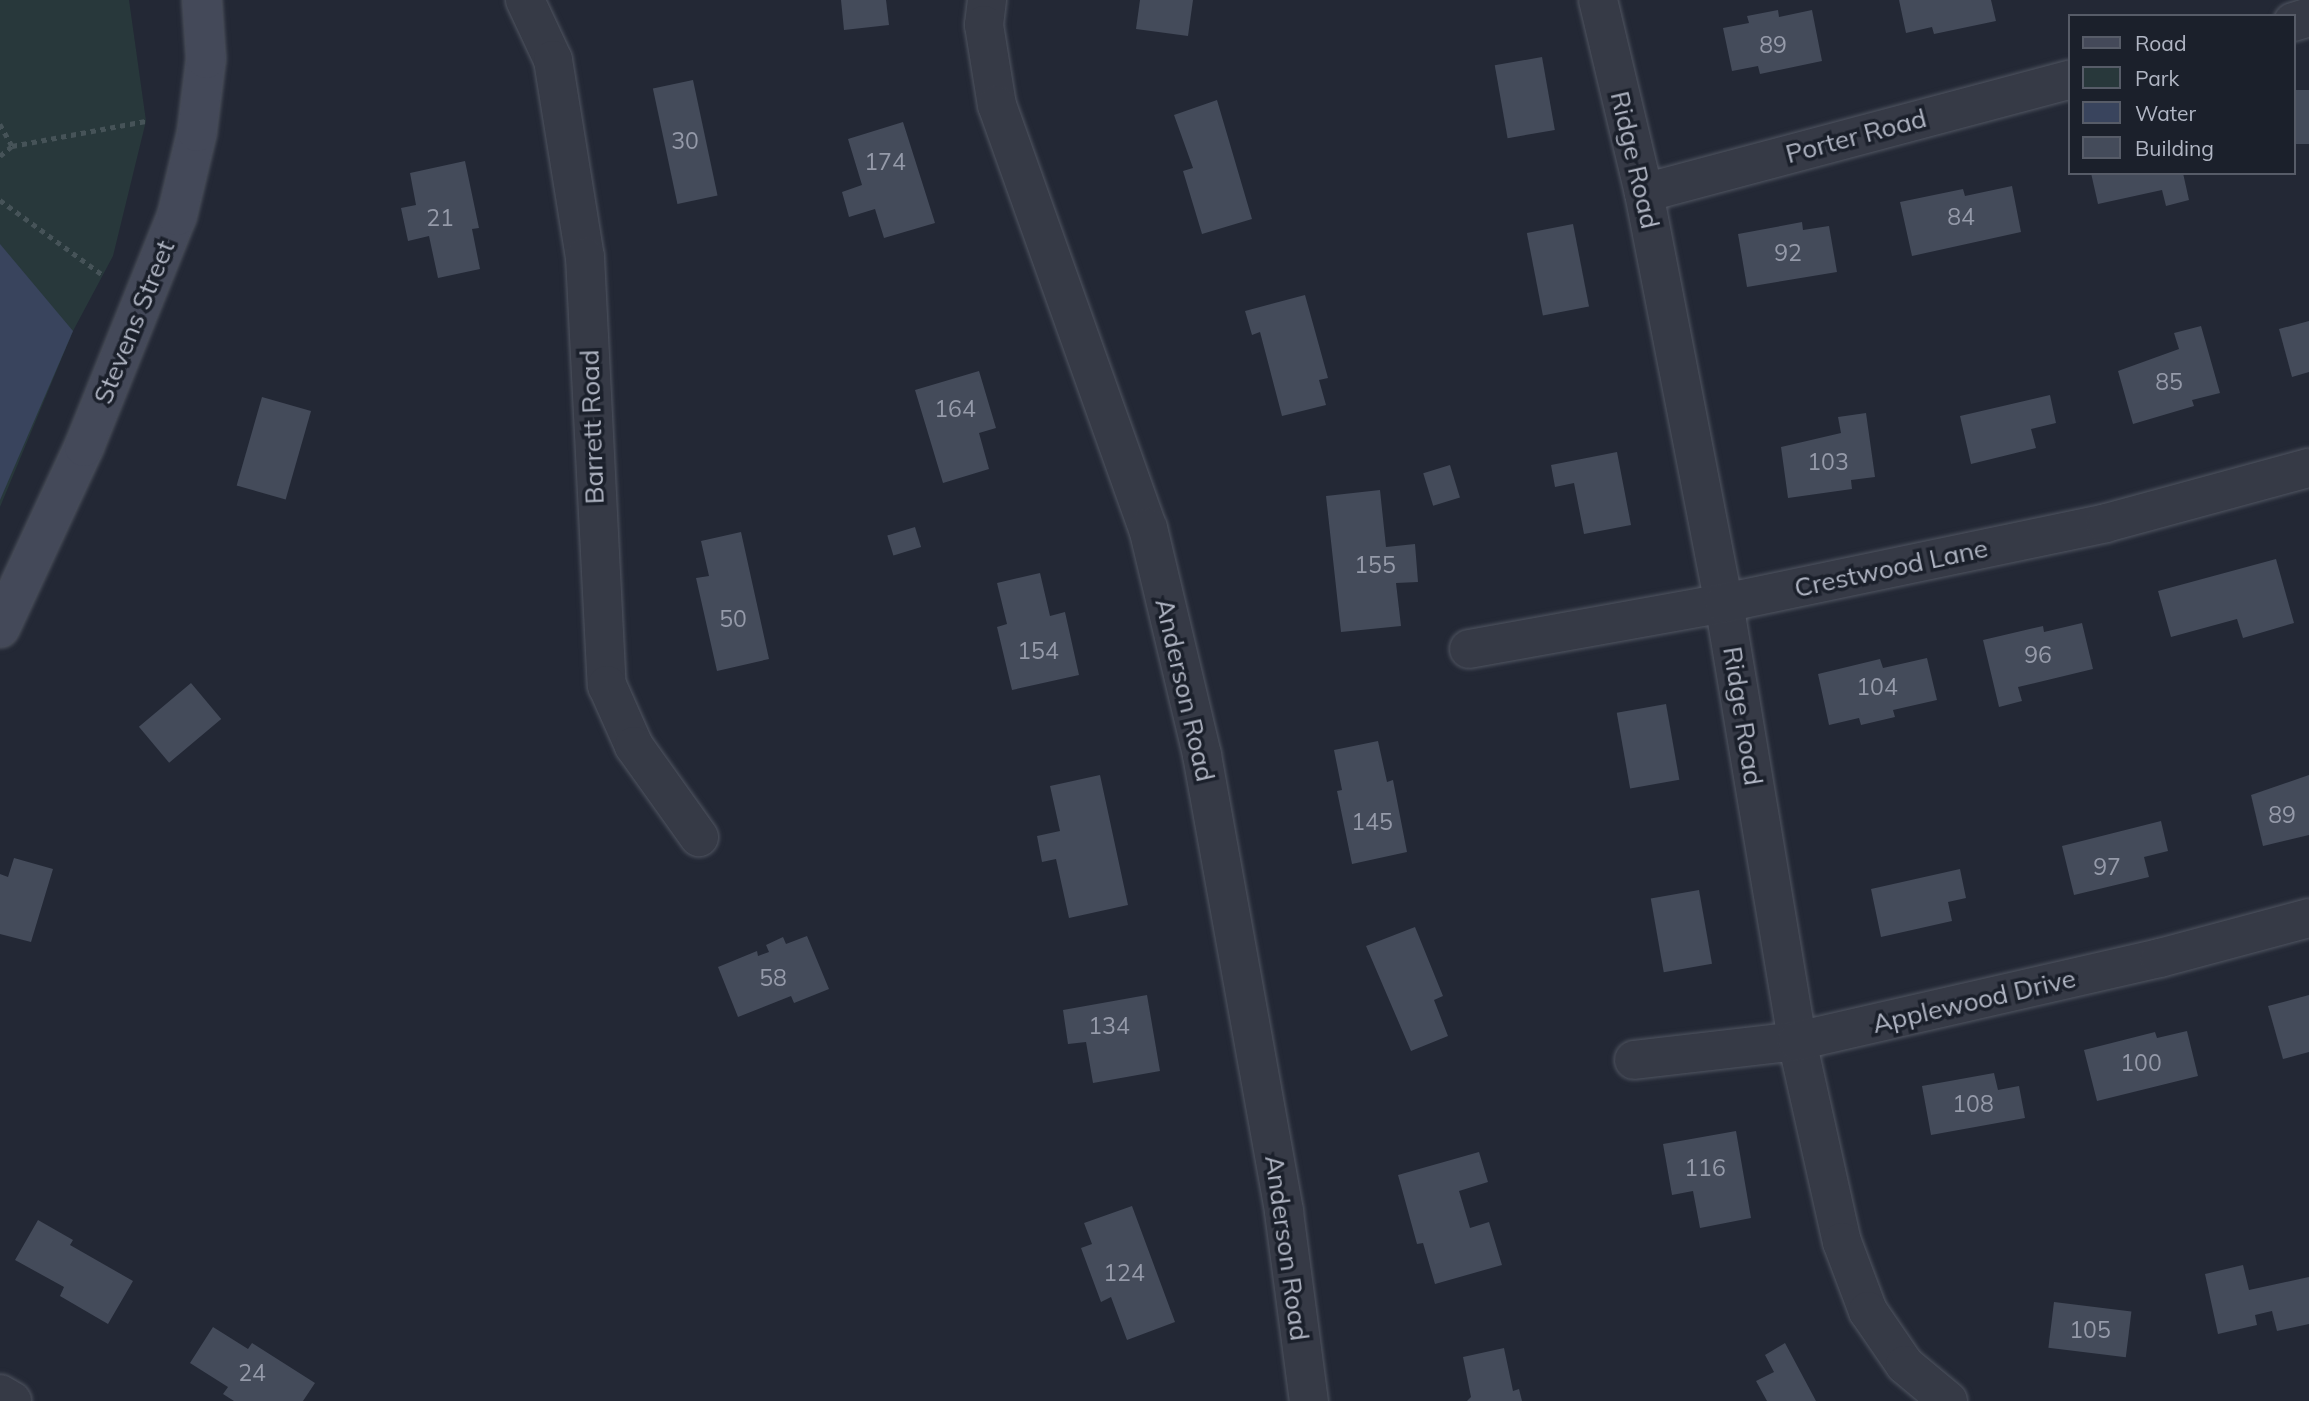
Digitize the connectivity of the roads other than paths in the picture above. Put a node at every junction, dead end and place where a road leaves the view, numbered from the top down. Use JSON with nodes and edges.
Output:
{"nodes":[{"id":1,"x":202,"y":0,"type":"edge"},
{"id":2,"x":525,"y":0,"type":"edge"},
{"id":3,"x":987,"y":0,"type":"edge"},
{"id":4,"x":1598,"y":0,"type":"edge"},
{"id":5,"x":2068,"y":80,"type":"edge"},
{"id":6,"x":1644,"y":193,"type":"junction"},
{"id":7,"x":2309,"y":468,"type":"edge"},
{"id":8,"x":1724,"y":603,"type":"junction"},
{"id":9,"x":0,"y":628,"type":"edge"},
{"id":10,"x":1469,"y":649,"type":"dead end"},
{"id":11,"x":699,"y":837,"type":"dead end"},
{"id":12,"x":2309,"y":918,"type":"edge"},
{"id":13,"x":1797,"y":1041,"type":"junction"},
{"id":14,"x":1634,"y":1060,"type":"dead end"},
{"id":15,"x":0,"y":1394,"type":"edge"},
{"id":16,"x":12,"y":1401,"type":"edge"},
{"id":17,"x":1309,"y":1401,"type":"edge"},
{"id":18,"x":1948,"y":1401,"type":"edge"}],
"edges":[{"from":1,"to":9,"type":"street","name":"Stevens Street"},
{"from":2,"to":11,"type":"street","name":"Barrett Road"},
{"from":3,"to":17,"type":"street","name":"Anderson Road"},
{"from":4,"to":6,"type":"street","name":"Ridge Road"},
{"from":5,"to":6,"type":"street","name":"Porter Road"},
{"from":6,"to":8,"type":"street","name":"Ridge Road"},
{"from":7,"to":8,"type":"street","name":"Crestwood Lane"},
{"from":8,"to":10,"type":"street","name":"Crestwood Lane"},
{"from":8,"to":13,"type":"street","name":"Ridge Road"},
{"from":12,"to":13,"type":"street","name":"Applewood Drive"},
{"from":13,"to":14,"type":"street","name":"Applewood Drive"},
{"from":13,"to":18,"type":"street","name":"Ridge Road"},
{"from":15,"to":16,"type":"street"}]}
